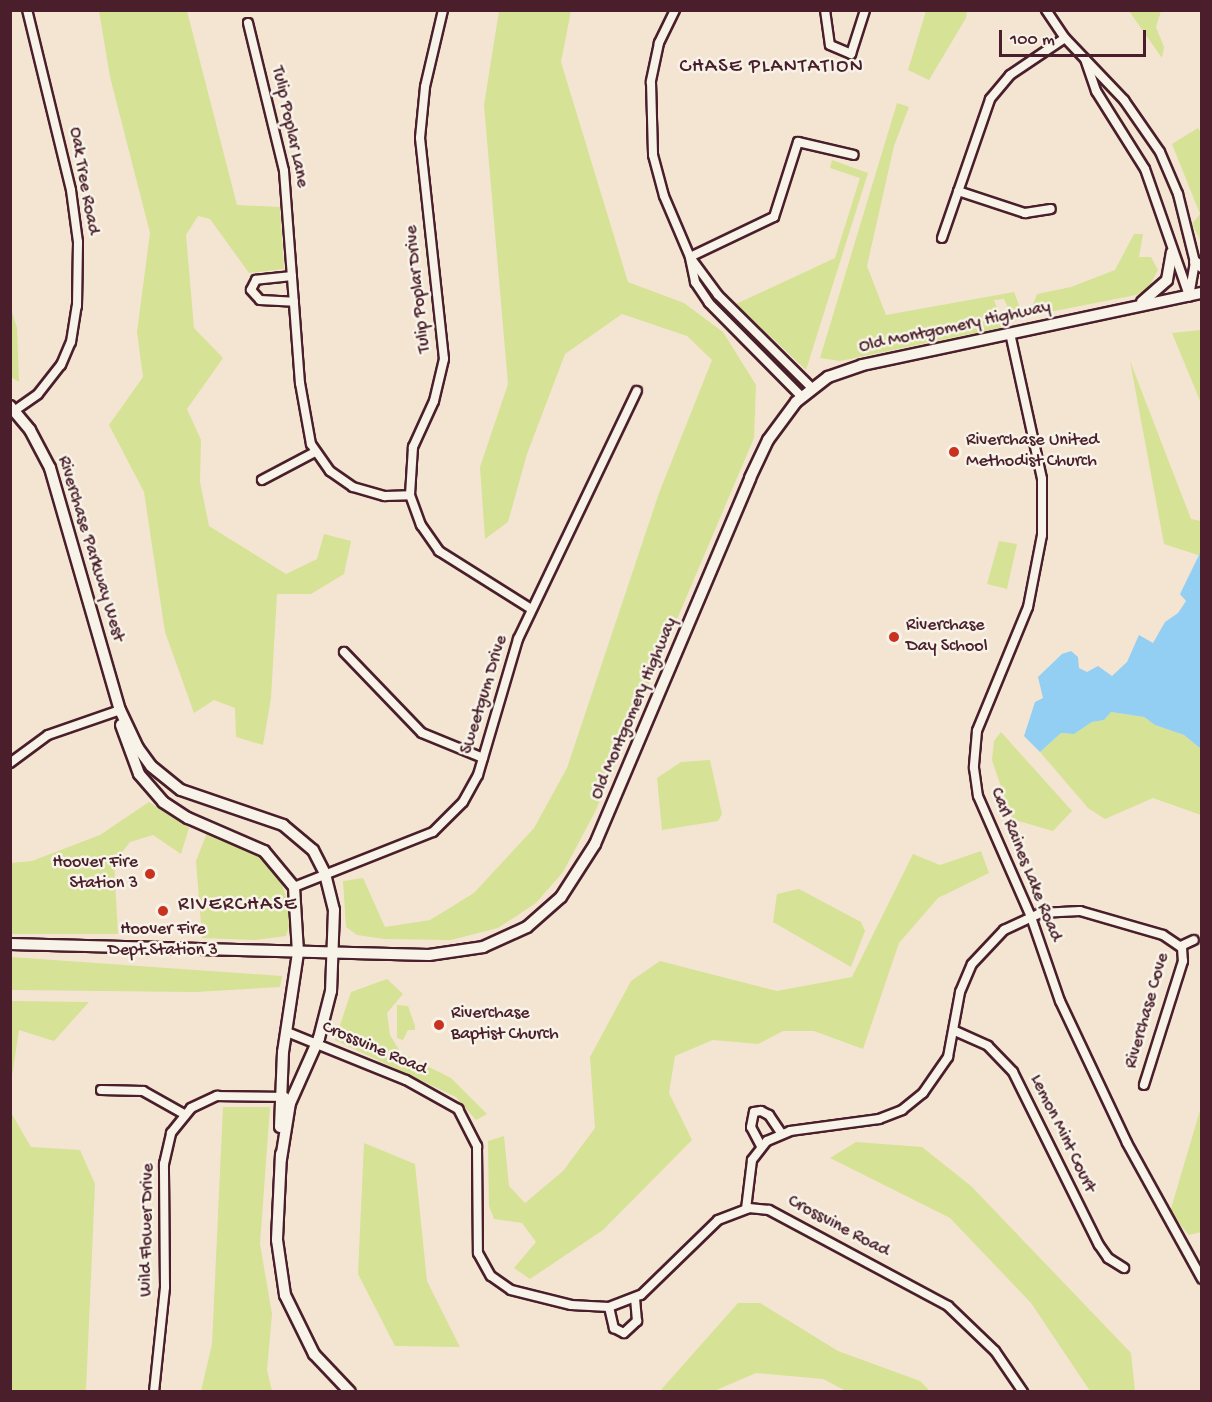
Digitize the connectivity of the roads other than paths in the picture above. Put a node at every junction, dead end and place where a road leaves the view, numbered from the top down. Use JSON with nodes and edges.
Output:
{"nodes":[{"id":1,"x":27,"y":10,"type":"edge"},
{"id":2,"x":443,"y":10,"type":"edge"},
{"id":3,"x":675,"y":10,"type":"edge"},
{"id":4,"x":825,"y":10,"type":"edge"},
{"id":5,"x":865,"y":10,"type":"edge"},
{"id":6,"x":1046,"y":10,"type":"edge"},
{"id":7,"x":248,"y":23,"type":"dead end"},
{"id":8,"x":1065,"y":38,"type":"junction"},
{"id":9,"x":1084,"y":58,"type":"junction"},
{"id":10,"x":854,"y":155,"type":"dead end"},
{"id":11,"x":958,"y":191,"type":"junction"},
{"id":12,"x":1051,"y":209,"type":"dead end"},
{"id":13,"x":942,"y":238,"type":"dead end"},
{"id":14,"x":1172,"y":252,"type":"junction"},
{"id":15,"x":690,"y":257,"type":"junction"},
{"id":16,"x":1198,"y":264,"type":"edge"},
{"id":17,"x":292,"y":276,"type":"junction"},
{"id":18,"x":1202,"y":293,"type":"edge"},
{"id":19,"x":1189,"y":296,"type":"junction"},
{"id":20,"x":294,"y":302,"type":"junction"},
{"id":21,"x":1134,"y":307,"type":"junction"},
{"id":22,"x":1010,"y":333,"type":"junction"},
{"id":23,"x":812,"y":388,"type":"junction"},
{"id":24,"x":637,"y":391,"type":"dead end"},
{"id":25,"x":802,"y":397,"type":"junction"},
{"id":26,"x":13,"y":408,"type":"edge"},
{"id":27,"x":315,"y":452,"type":"junction"},
{"id":28,"x":262,"y":480,"type":"dead end"},
{"id":29,"x":410,"y":495,"type":"junction"},
{"id":30,"x":531,"y":609,"type":"junction"},
{"id":31,"x":344,"y":652,"type":"dead end"},
{"id":32,"x":120,"y":710,"type":"junction"},
{"id":33,"x":483,"y":758,"type":"junction"},
{"id":34,"x":10,"y":763,"type":"edge"},
{"id":35,"x":325,"y":874,"type":"junction"},
{"id":36,"x":294,"y":887,"type":"junction"},
{"id":37,"x":1030,"y":917,"type":"junction"},
{"id":38,"x":1194,"y":940,"type":"dead end"},
{"id":39,"x":10,"y":945,"type":"edge"},
{"id":40,"x":1181,"y":946,"type":"junction"},
{"id":41,"x":298,"y":953,"type":"junction"},
{"id":42,"x":334,"y":954,"type":"junction"},
{"id":43,"x":956,"y":1031,"type":"junction"},
{"id":44,"x":287,"y":1032,"type":"junction"},
{"id":45,"x":317,"y":1042,"type":"junction"},
{"id":46,"x":1144,"y":1085,"type":"dead end"},
{"id":47,"x":101,"y":1090,"type":"dead end"},
{"id":48,"x":280,"y":1097,"type":"junction"},
{"id":49,"x":292,"y":1098,"type":"junction"},
{"id":50,"x":184,"y":1114,"type":"junction"},
{"id":51,"x":781,"y":1133,"type":"junction"},
{"id":52,"x":762,"y":1146,"type":"junction"},
{"id":53,"x":281,"y":1159,"type":"junction"},
{"id":54,"x":746,"y":1209,"type":"junction"},
{"id":55,"x":1124,"y":1268,"type":"dead end"},
{"id":56,"x":1202,"y":1280,"type":"edge"},
{"id":57,"x":634,"y":1298,"type":"junction"},
{"id":58,"x":609,"y":1307,"type":"junction"},
{"id":59,"x":154,"y":1392,"type":"edge"},
{"id":60,"x":350,"y":1392,"type":"edge"},
{"id":61,"x":1023,"y":1392,"type":"edge"}],
"edges":[{"from":1,"to":26,"type":"street","name":"Oak Tree Road"},
{"from":2,"to":29,"type":"street","name":"Tulip Poplar Drive"},
{"from":3,"to":15,"type":"street"},
{"from":4,"to":5,"type":"street"},
{"from":6,"to":8,"type":"street"},
{"from":7,"to":17,"type":"street","name":"Tulip Poplar Lane"},
{"from":8,"to":9,"type":"street"},
{"from":8,"to":11,"type":"street"},
{"from":9,"to":14,"type":"street"},
{"from":9,"to":16,"type":"street"},
{"from":10,"to":15,"type":"street"},
{"from":11,"to":12,"type":"street"},
{"from":11,"to":13,"type":"street"},
{"from":14,"to":19,"type":"street"},
{"from":14,"to":21,"type":"street"},
{"from":15,"to":23,"type":"street"},
{"from":15,"to":25,"type":"street"},
{"from":16,"to":19,"type":"street"},
{"from":17,"to":20,"type":"street","name":"Tulip Poplar Lane"},
{"from":17,"to":20,"type":"street"},
{"from":18,"to":19,"type":"street","name":"Old Montgomery Highway"},
{"from":19,"to":21,"type":"street","name":"Old Montgomery Highway"},
{"from":20,"to":27,"type":"street","name":"Tulip Poplar Lane"},
{"from":21,"to":22,"type":"street","name":"Old Montgomery Highway"},
{"from":22,"to":23,"type":"street","name":"Old Montgomery Highway"},
{"from":22,"to":37,"type":"street","name":"Carl Raines Lake Road"},
{"from":23,"to":25,"type":"street","name":"Old Montgomery Highway"},
{"from":24,"to":30,"type":"street","name":"Sweetgum Drive"},
{"from":25,"to":42,"type":"street","name":"Old Montgomery Highway"},
{"from":26,"to":32,"type":"street","name":"Riverchase Parkway West"},
{"from":27,"to":28,"type":"street"},
{"from":27,"to":29,"type":"street","name":"Tulip Poplar Lane"},
{"from":29,"to":30,"type":"street","name":"Tulip Poplar Drive"},
{"from":30,"to":33,"type":"street","name":"Sweetgum Drive"},
{"from":31,"to":33,"type":"street"},
{"from":32,"to":34,"type":"street"},
{"from":32,"to":35,"type":"street","name":"Riverchase Parkway West"},
{"from":32,"to":36,"type":"street","name":"Riverchase Parkway West"},
{"from":33,"to":35,"type":"street","name":"Sweetgum Drive"},
{"from":35,"to":36,"type":"street","name":"Sweetgum Drive"},
{"from":35,"to":42,"type":"street","name":"Riverchase Parkway West"},
{"from":36,"to":41,"type":"street","name":"Riverchase Parkway West"},
{"from":37,"to":40,"type":"street","name":"Riverchase Cove"},
{"from":37,"to":43,"type":"street","name":"Riverchase Cove"},
{"from":37,"to":56,"type":"street","name":"Carl Raines Lake Road"},
{"from":38,"to":40,"type":"street","name":"Riverchase Cove"},
{"from":39,"to":41,"type":"street","name":"Old Montgomery Highway"},
{"from":40,"to":46,"type":"street","name":"Riverchase Cove"},
{"from":41,"to":42,"type":"street","name":"Old Montgomery Highway"},
{"from":41,"to":44,"type":"street","name":"Riverchase Parkway West"},
{"from":42,"to":45,"type":"street","name":"Riverchase Parkway West"},
{"from":43,"to":51,"type":"street","name":"Riverchase Cove"},
{"from":43,"to":55,"type":"street","name":"Lemon Mint Court"},
{"from":44,"to":45,"type":"street","name":"Crossvine Road"},
{"from":44,"to":48,"type":"street","name":"Riverchase Parkway West"},
{"from":45,"to":49,"type":"street","name":"Riverchase Parkway West"},
{"from":45,"to":58,"type":"street","name":"Crossvine Road"},
{"from":47,"to":50,"type":"street"},
{"from":48,"to":49,"type":"street"},
{"from":48,"to":50,"type":"street"},
{"from":48,"to":53,"type":"street","name":"Riverchase Parkway West"},
{"from":49,"to":53,"type":"street","name":"Riverchase Parkway West"},
{"from":50,"to":59,"type":"street","name":"Wild Flower Drive"},
{"from":51,"to":52,"type":"street"},
{"from":51,"to":52,"type":"street"},
{"from":52,"to":54,"type":"street"},
{"from":53,"to":60,"type":"street","name":"Riverchase Parkway West"},
{"from":54,"to":57,"type":"street","name":"Crossvine Road"},
{"from":54,"to":61,"type":"street","name":"Crossvine Road"},
{"from":57,"to":58,"type":"street","name":"Crossvine Road"},
{"from":57,"to":58,"type":"street"}]}
